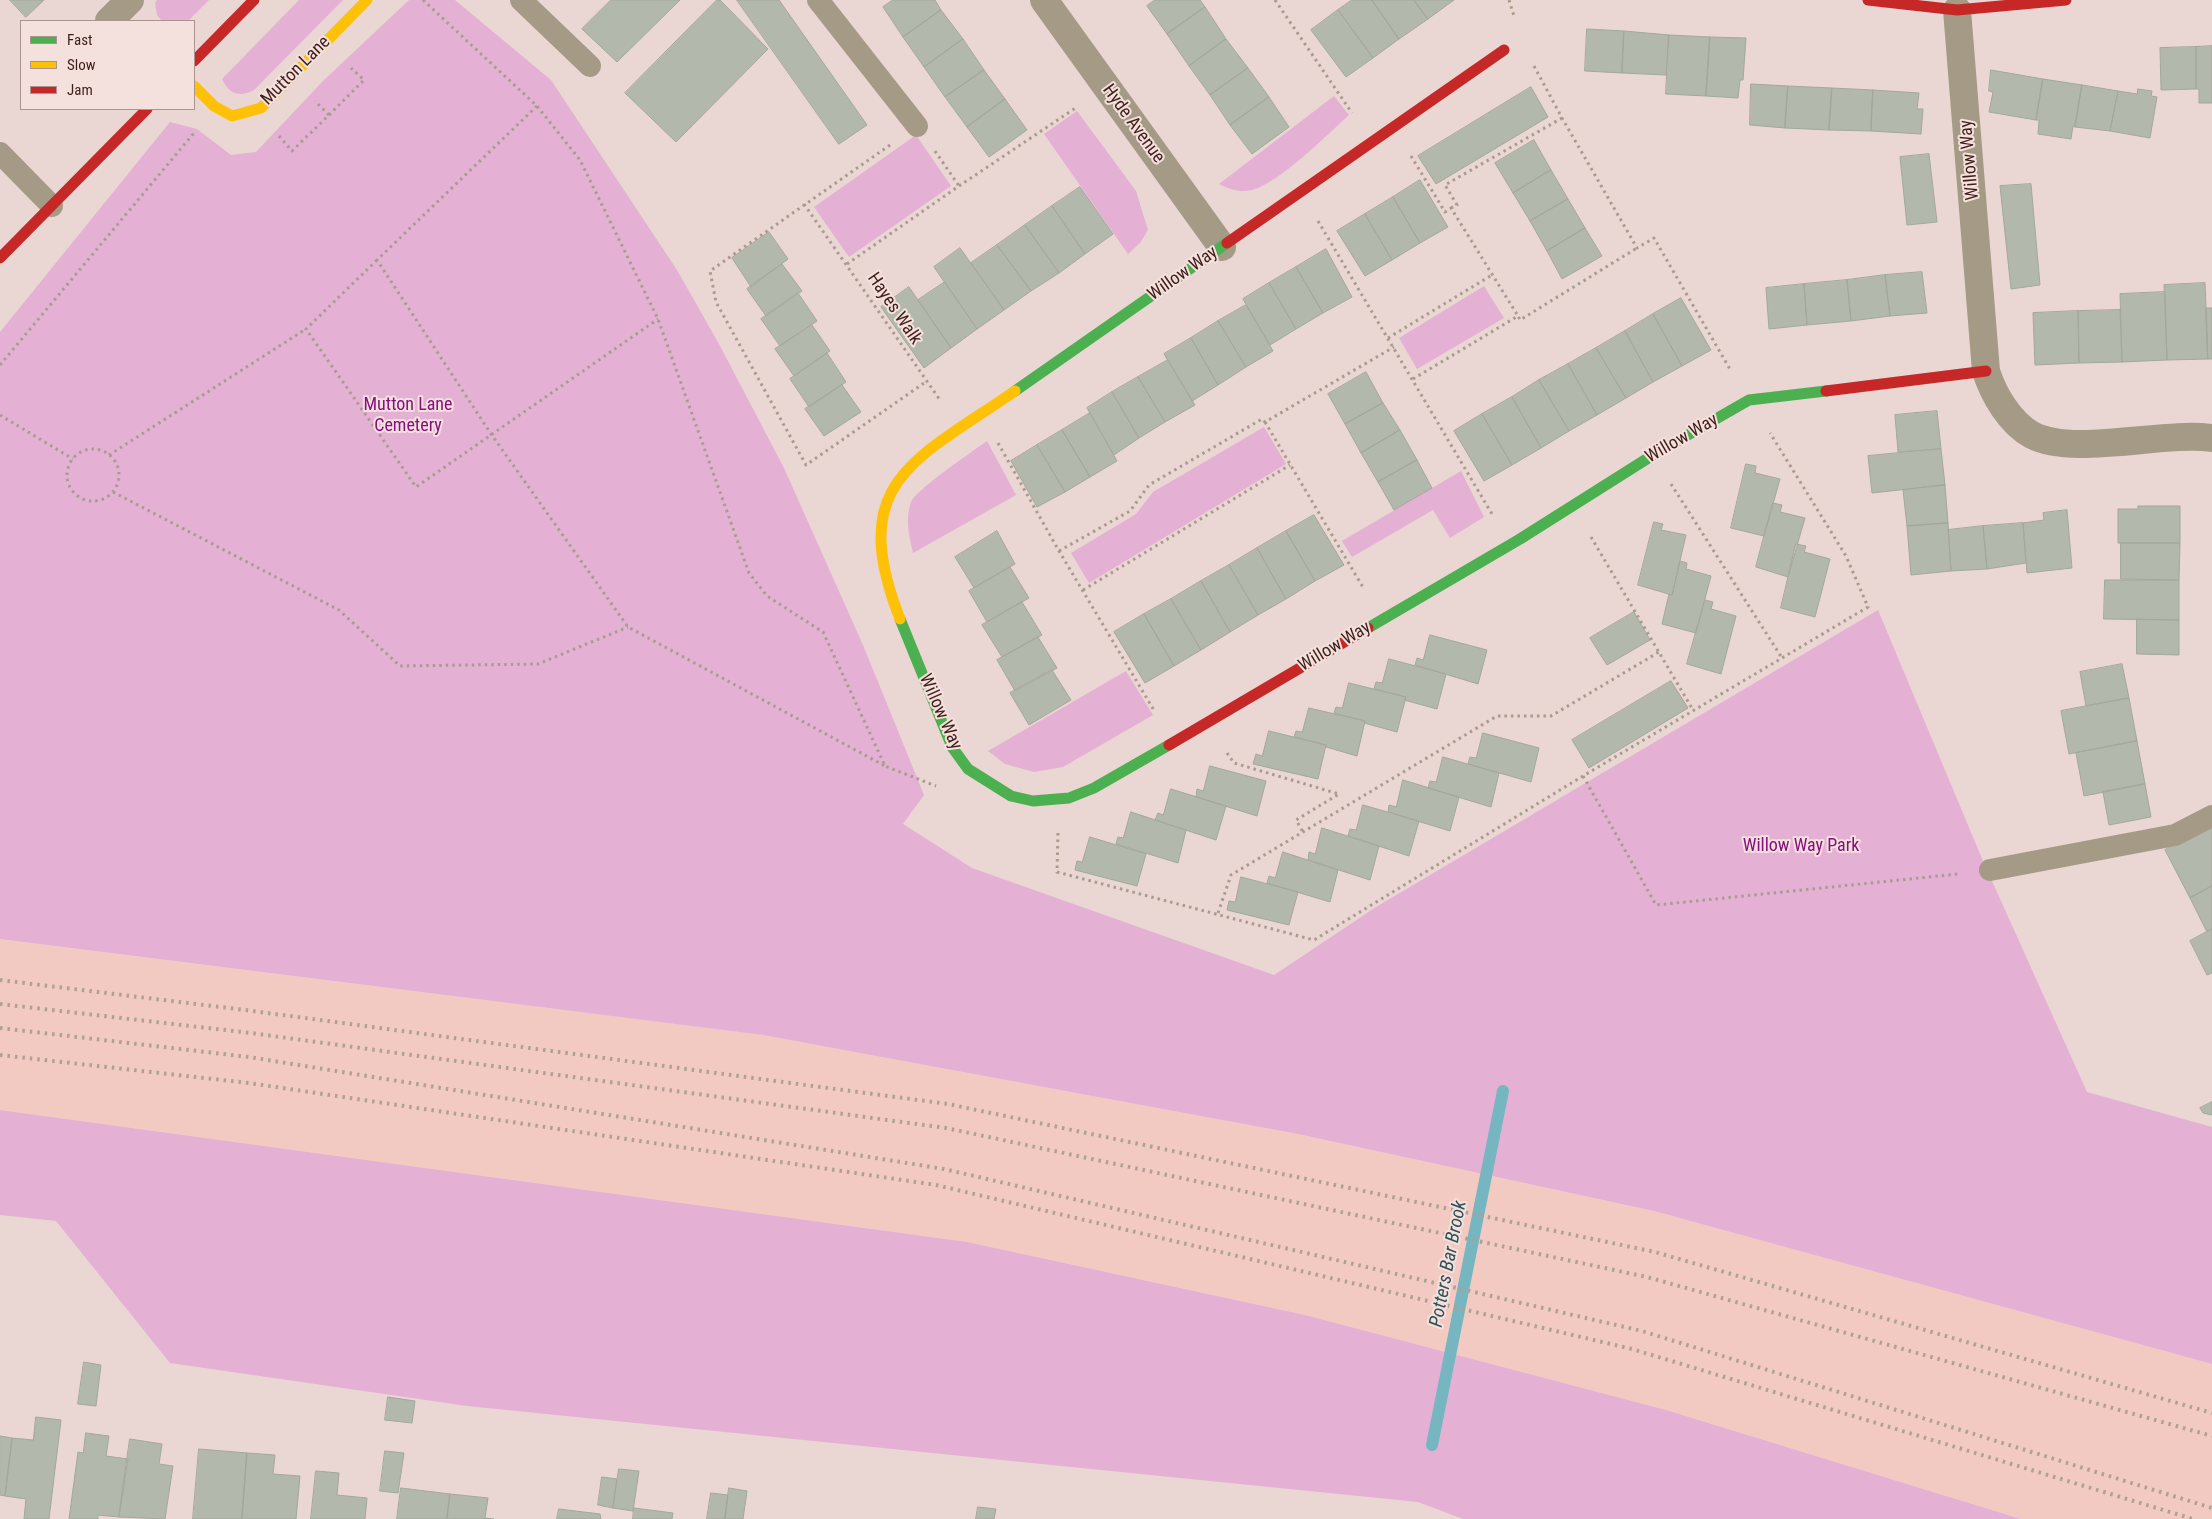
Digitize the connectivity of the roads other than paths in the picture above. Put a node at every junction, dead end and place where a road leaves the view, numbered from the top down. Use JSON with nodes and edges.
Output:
{"nodes":[{"id":1,"x":130,"y":0,"type":"edge"},
{"id":2,"x":136,"y":0,"type":"edge"},
{"id":3,"x":254,"y":0,"type":"edge"},
{"id":4,"x":367,"y":0,"type":"edge"},
{"id":5,"x":521,"y":0,"type":"edge"},
{"id":6,"x":818,"y":0,"type":"edge"},
{"id":7,"x":1044,"y":0,"type":"edge"},
{"id":8,"x":1868,"y":0,"type":"edge"},
{"id":9,"x":2066,"y":0,"type":"edge"},
{"id":10,"x":1957,"y":10,"type":"junction"},
{"id":11,"x":109,"y":20,"type":"edge"},
{"id":12,"x":136,"y":20,"type":"edge"},
{"id":13,"x":1504,"y":50,"type":"dead end"},
{"id":14,"x":195,"y":60,"type":"edge"},
{"id":15,"x":590,"y":66,"type":"dead end"},
{"id":16,"x":195,"y":87,"type":"edge"},
{"id":17,"x":146,"y":110,"type":"edge"},
{"id":18,"x":917,"y":126,"type":"road end"},
{"id":19,"x":0,"y":153,"type":"edge"},
{"id":20,"x":52,"y":206,"type":"junction"},
{"id":21,"x":1222,"y":247,"type":"junction"},
{"id":22,"x":0,"y":258,"type":"edge"},
{"id":23,"x":1986,"y":371,"type":"junction"},
{"id":24,"x":2212,"y":438,"type":"edge"},
{"id":25,"x":2212,"y":816,"type":"edge"},
{"id":26,"x":1990,"y":870,"type":"road end"}],
"edges":[{"from":1,"to":11,"type":"street"},
{"from":2,"to":12,"type":"street"},
{"from":3,"to":14,"type":"street"},
{"from":4,"to":16,"type":"street","name":"Mutton Lane"},
{"from":5,"to":15,"type":"lane"},
{"from":6,"to":18,"type":"lane"},
{"from":7,"to":21,"type":"street","name":"Hyde Avenue"},
{"from":8,"to":10,"type":"street"},
{"from":9,"to":10,"type":"street"},
{"from":10,"to":23,"type":"street","name":"Willow Way"},
{"from":13,"to":21,"type":"street","name":"Willow Way"},
{"from":17,"to":20,"type":"street"},
{"from":19,"to":20,"type":"lane"},
{"from":20,"to":22,"type":"street"},
{"from":21,"to":23,"type":"street","name":"Willow Way"},
{"from":23,"to":24,"type":"street","name":"Willow Way"},
{"from":25,"to":26,"type":"lane"}]}
